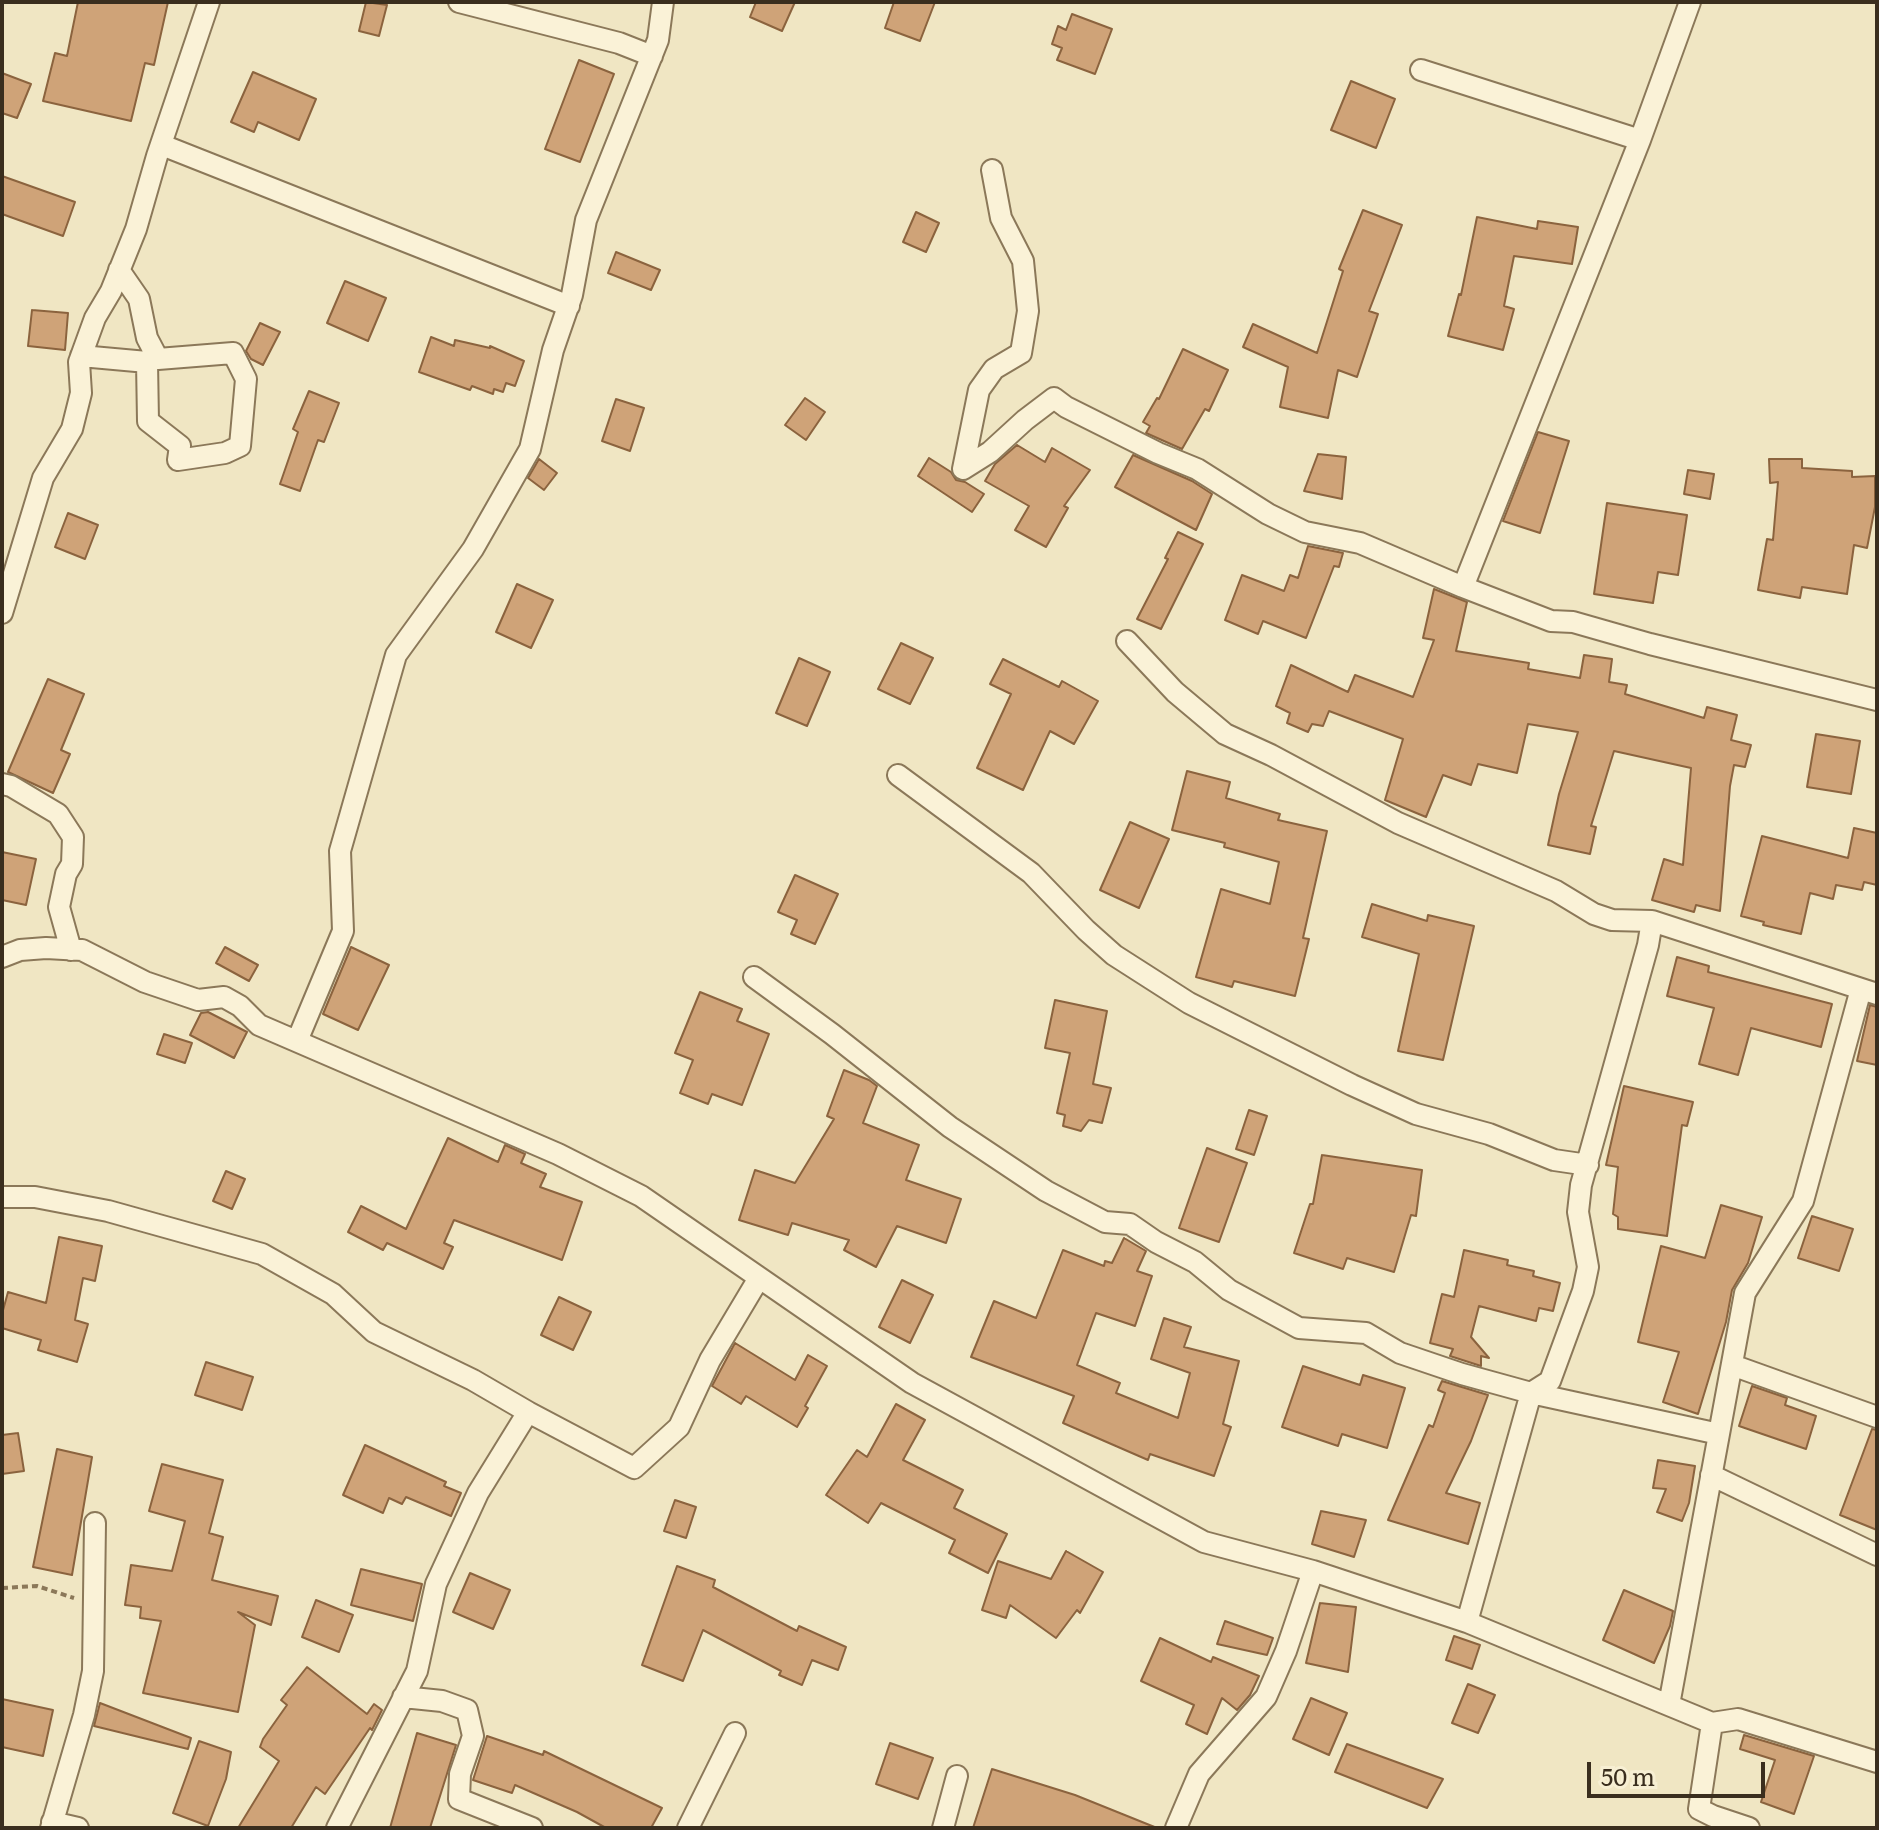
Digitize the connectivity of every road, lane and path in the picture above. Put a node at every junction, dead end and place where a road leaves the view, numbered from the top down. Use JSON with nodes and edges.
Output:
{"nodes":[{"id":1,"x":209,"y":2,"type":"edge"},
{"id":2,"x":459,"y":2,"type":"edge"},
{"id":3,"x":663,"y":2,"type":"edge"},
{"id":4,"x":1690,"y":2,"type":"edge"},
{"id":5,"x":652,"y":56,"type":"junction"},
{"id":6,"x":1421,"y":70,"type":"dead end"},
{"id":7,"x":1640,"y":140,"type":"junction"},
{"id":8,"x":162,"y":145,"type":"junction"},
{"id":9,"x":992,"y":170,"type":"dead end"},
{"id":10,"x":119,"y":270,"type":"junction"},
{"id":11,"x":569,"y":306,"type":"junction"},
{"id":12,"x":81,"y":356,"type":"junction"},
{"id":13,"x":1463,"y":587,"type":"junction"},
{"id":14,"x":2,"y":613,"type":"edge"},
{"id":15,"x":1127,"y":641,"type":"dead end"},
{"id":16,"x":1877,"y":700,"type":"edge"},
{"id":17,"x":898,"y":775,"type":"dead end"},
{"id":18,"x":2,"y":784,"type":"edge"},
{"id":19,"x":1652,"y":921,"type":"junction"},
{"id":20,"x":71,"y":950,"type":"junction"},
{"id":21,"x":2,"y":957,"type":"edge"},
{"id":22,"x":754,"y":977,"type":"dead end"},
{"id":23,"x":1869,"y":992,"type":"edge"},
{"id":24,"x":297,"y":1041,"type":"junction"},
{"id":25,"x":1588,"y":1165,"type":"junction"},
{"id":26,"x":2,"y":1197,"type":"edge"},
{"id":27,"x":759,"y":1278,"type":"junction"},
{"id":28,"x":1732,"y":1365,"type":"junction"},
{"id":29,"x":1531,"y":1393,"type":"junction"},
{"id":30,"x":528,"y":1412,"type":"junction"},
{"id":31,"x":1877,"y":1417,"type":"edge"},
{"id":32,"x":1719,"y":1434,"type":"junction"},
{"id":33,"x":1711,"y":1475,"type":"junction"},
{"id":34,"x":95,"y":1523,"type":"dead end"},
{"id":35,"x":1877,"y":1555,"type":"edge"},
{"id":36,"x":1313,"y":1571,"type":"junction"},
{"id":37,"x":2,"y":1588,"type":"edge"},
{"id":38,"x":94,"y":1604,"type":"junction"},
{"id":39,"x":1467,"y":1622,"type":"junction"},
{"id":40,"x":403,"y":1697,"type":"junction"},
{"id":41,"x":1669,"y":1705,"type":"junction"},
{"id":42,"x":1712,"y":1723,"type":"junction"},
{"id":43,"x":735,"y":1733,"type":"dead end"},
{"id":44,"x":1877,"y":1762,"type":"edge"},
{"id":45,"x":957,"y":1776,"type":"dead end"},
{"id":46,"x":52,"y":1825,"type":"edge"},
{"id":47,"x":78,"y":1828,"type":"edge"},
{"id":48,"x":337,"y":1828,"type":"edge"},
{"id":49,"x":532,"y":1828,"type":"edge"},
{"id":50,"x":688,"y":1828,"type":"edge"},
{"id":51,"x":943,"y":1828,"type":"edge"},
{"id":52,"x":1176,"y":1828,"type":"edge"},
{"id":53,"x":1749,"y":1828,"type":"edge"}],
"edges":[{"from":1,"to":8,"type":"street"},
{"from":2,"to":5,"type":"street"},
{"from":3,"to":5,"type":"street"},
{"from":4,"to":7,"type":"street"},
{"from":5,"to":11,"type":"street"},
{"from":6,"to":7,"type":"street"},
{"from":7,"to":13,"type":"street"},
{"from":8,"to":10,"type":"street"},
{"from":8,"to":11,"type":"street"},
{"from":9,"to":13,"type":"street"},
{"from":10,"to":12,"type":"street"},
{"from":10,"to":12,"type":"street"},
{"from":11,"to":24,"type":"street"},
{"from":12,"to":14,"type":"street"},
{"from":13,"to":16,"type":"street"},
{"from":15,"to":19,"type":"street"},
{"from":17,"to":25,"type":"street"},
{"from":18,"to":20,"type":"street"},
{"from":19,"to":23,"type":"street"},
{"from":19,"to":25,"type":"street"},
{"from":20,"to":21,"type":"street"},
{"from":20,"to":24,"type":"street"},
{"from":22,"to":29,"type":"street"},
{"from":23,"to":28,"type":"street"},
{"from":24,"to":27,"type":"street"},
{"from":25,"to":29,"type":"street"},
{"from":26,"to":30,"type":"street"},
{"from":27,"to":30,"type":"street"},
{"from":27,"to":36,"type":"street"},
{"from":28,"to":31,"type":"street"},
{"from":28,"to":32,"type":"street"},
{"from":29,"to":32,"type":"street"},
{"from":29,"to":39,"type":"street"},
{"from":30,"to":40,"type":"street"},
{"from":32,"to":33,"type":"street"},
{"from":33,"to":35,"type":"street"},
{"from":33,"to":41,"type":"street"},
{"from":34,"to":38,"type":"street"},
{"from":36,"to":39,"type":"street"},
{"from":36,"to":52,"type":"street"},
{"from":37,"to":38,"type":"path"},
{"from":38,"to":46,"type":"street"},
{"from":39,"to":41,"type":"street"},
{"from":40,"to":48,"type":"street"},
{"from":40,"to":49,"type":"street"},
{"from":41,"to":42,"type":"street"},
{"from":42,"to":44,"type":"street"},
{"from":42,"to":53,"type":"street"},
{"from":43,"to":50,"type":"street"},
{"from":45,"to":51,"type":"street"},
{"from":46,"to":47,"type":"street"}]}
